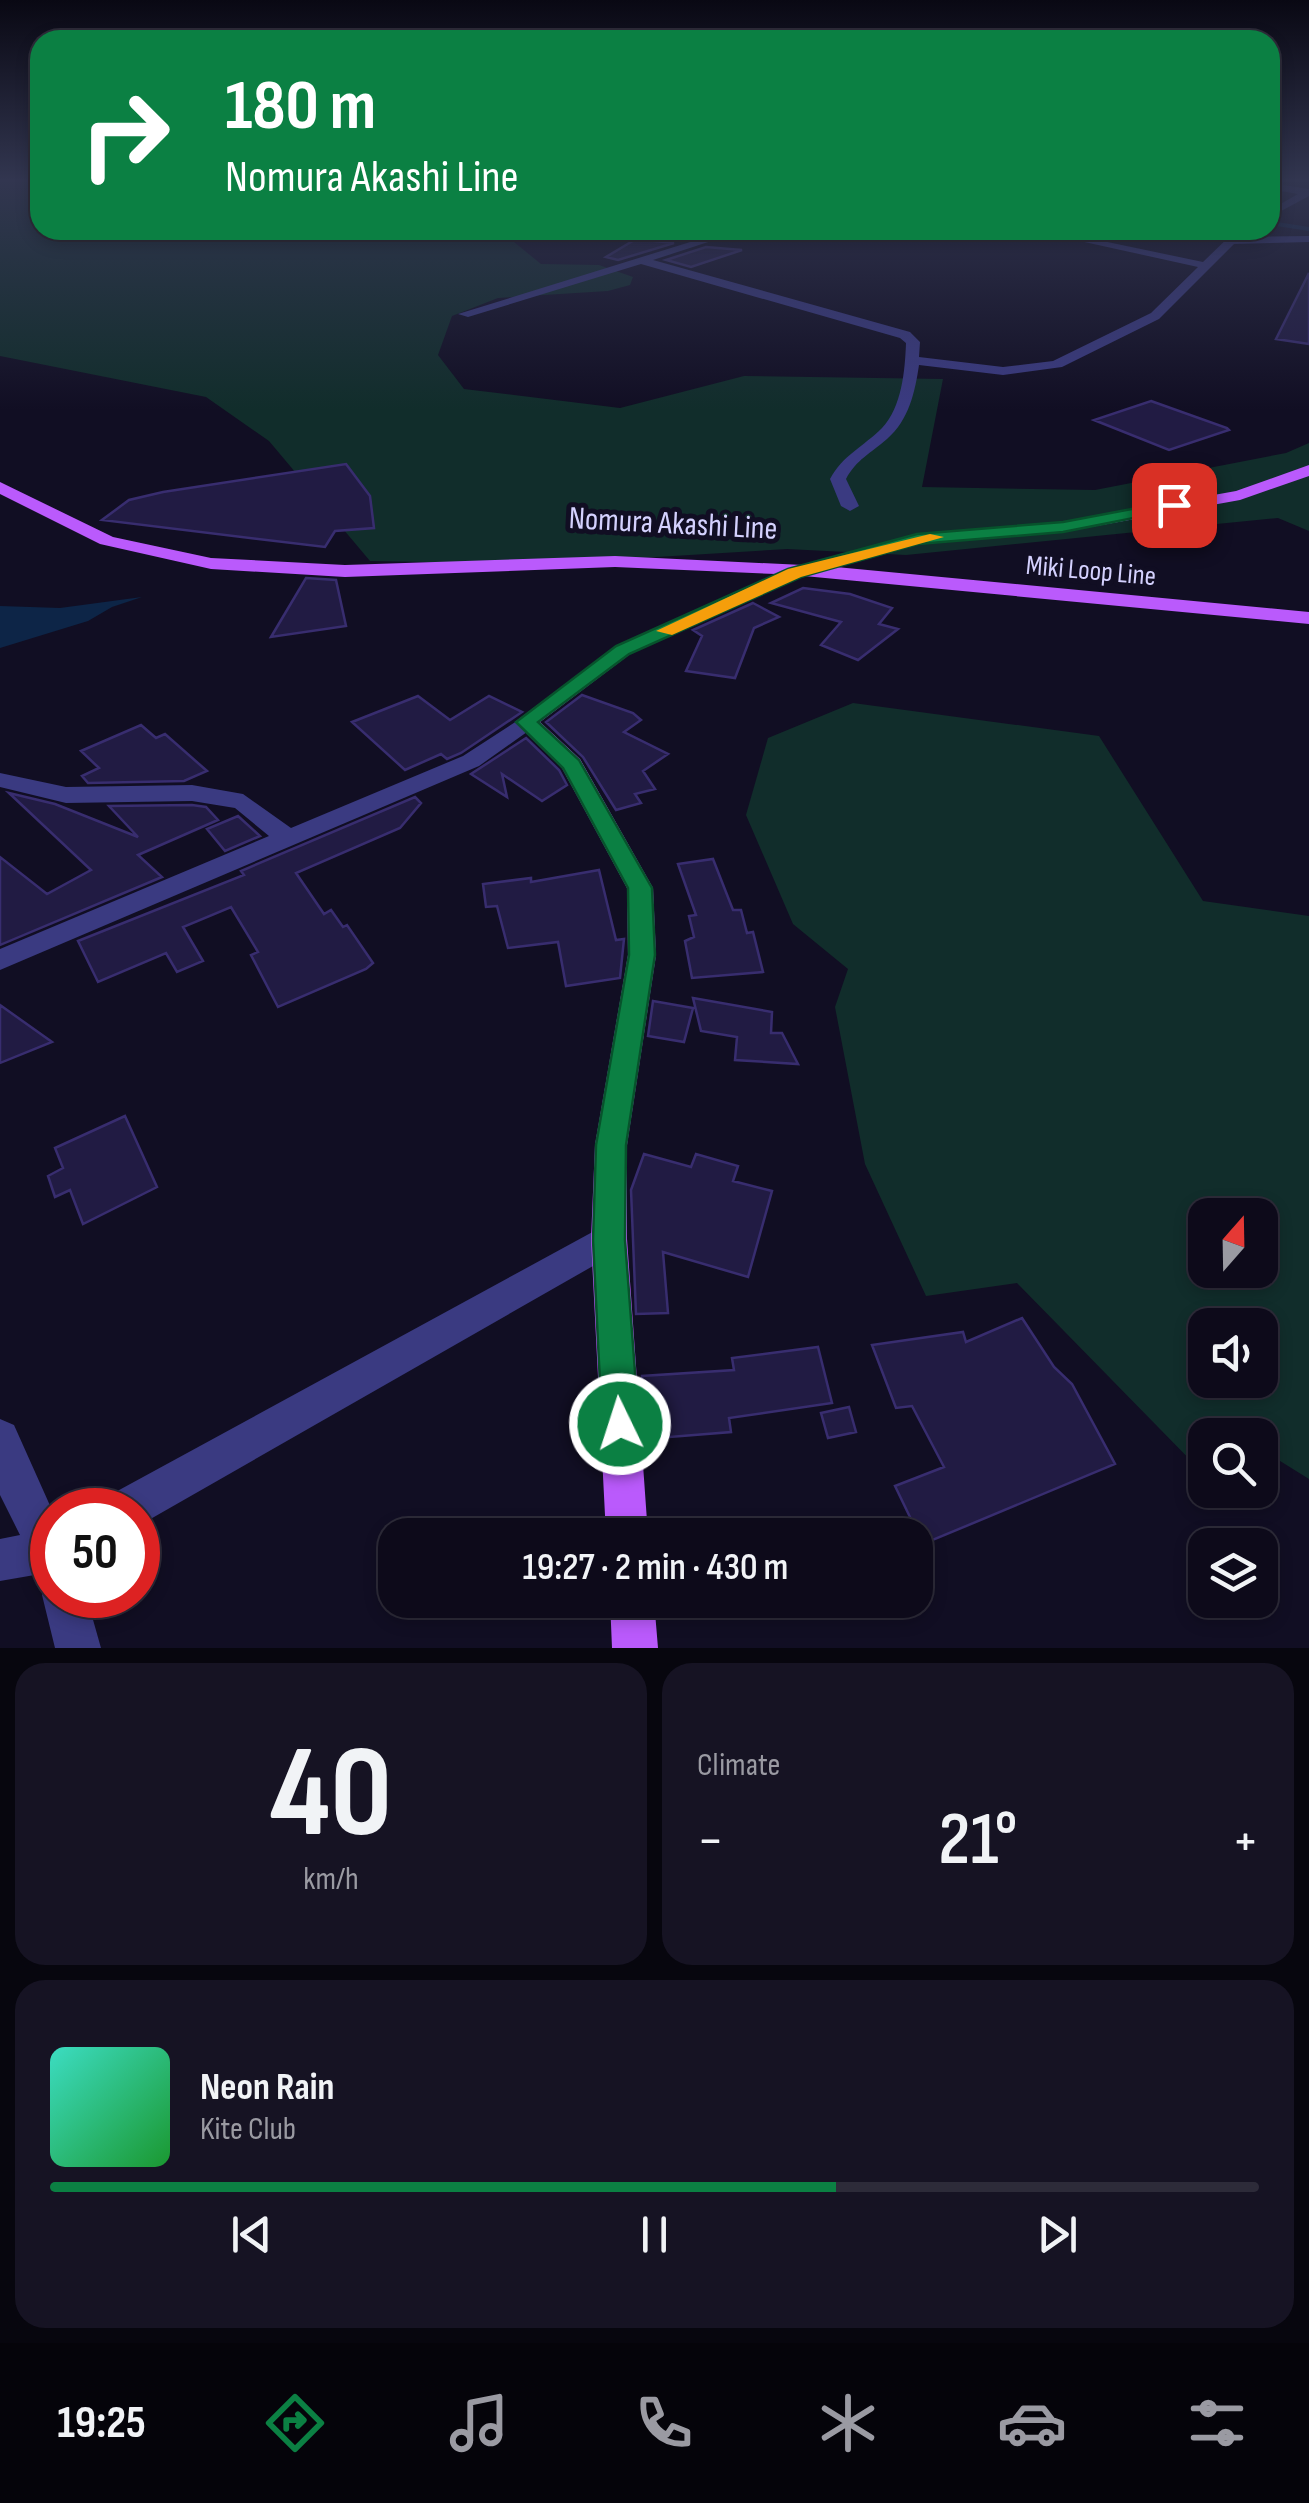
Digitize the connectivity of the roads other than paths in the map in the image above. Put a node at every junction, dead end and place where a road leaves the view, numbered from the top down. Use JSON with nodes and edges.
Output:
{"nodes":[{"id":1,"x":651,"y":257,"type":"edge"},
{"id":2,"x":1164,"y":257,"type":"edge"},
{"id":3,"x":1211,"y":257,"type":"edge"},
{"id":4,"x":641,"y":260,"type":"junction"},
{"id":5,"x":1203,"y":265,"type":"junction"},
{"id":6,"x":464,"y":314,"type":"dead end"},
{"id":7,"x":911,"y":359,"type":"junction"},
{"id":8,"x":1309,"y":470,"type":"edge"},
{"id":9,"x":0,"y":487,"type":"edge"},
{"id":10,"x":850,"y":506,"type":"dead end"},
{"id":11,"x":794,"y":573,"type":"junction"},
{"id":12,"x":1309,"y":618,"type":"edge"},
{"id":13,"x":526,"y":722,"type":"junction"},
{"id":14,"x":0,"y":780,"type":"edge"},
{"id":15,"x":286,"y":836,"type":"junction"},
{"id":16,"x":0,"y":960,"type":"edge"},
{"id":17,"x":609,"y":1240,"type":"junction"},
{"id":18,"x":0,"y":1440,"type":"edge"},
{"id":19,"x":160,"y":1490,"type":"edge"},
{"id":20,"x":30,"y":1511,"type":"edge"},
{"id":21,"x":627,"y":1518,"type":"edge"},
{"id":22,"x":30,"y":1555,"type":"edge"},
{"id":23,"x":0,"y":1560,"type":"edge"},
{"id":24,"x":70,"y":1618,"type":"edge"},
{"id":25,"x":633,"y":1618,"type":"edge"},
{"id":26,"x":78,"y":1648,"type":"edge"},
{"id":27,"x":634,"y":1648,"type":"edge"}],
"edges":[{"from":1,"to":4,"type":"street"},
{"from":2,"to":5,"type":"street"},
{"from":3,"to":5,"type":"street"},
{"from":4,"to":6,"type":"street"},
{"from":4,"to":7,"type":"street"},
{"from":5,"to":7,"type":"street"},
{"from":7,"to":10,"type":"street"},
{"from":8,"to":11,"type":"main road","name":"Miki Loop Line"},
{"from":9,"to":11,"type":"main road","name":"Nomura Akashi Line"},
{"from":11,"to":12,"type":"main road","name":"Miki Loop Line"},
{"from":11,"to":13,"type":"main road","name":"Nomura Akashi Line"},
{"from":13,"to":15,"type":"street"},
{"from":13,"to":17,"type":"main road"},
{"from":14,"to":15,"type":"street"},
{"from":15,"to":16,"type":"street"},
{"from":17,"to":19,"type":"street"},
{"from":17,"to":21,"type":"main road"},
{"from":18,"to":20,"type":"street"},
{"from":22,"to":23,"type":"street"},
{"from":24,"to":26,"type":"street"},
{"from":25,"to":27,"type":"main road"}]}
